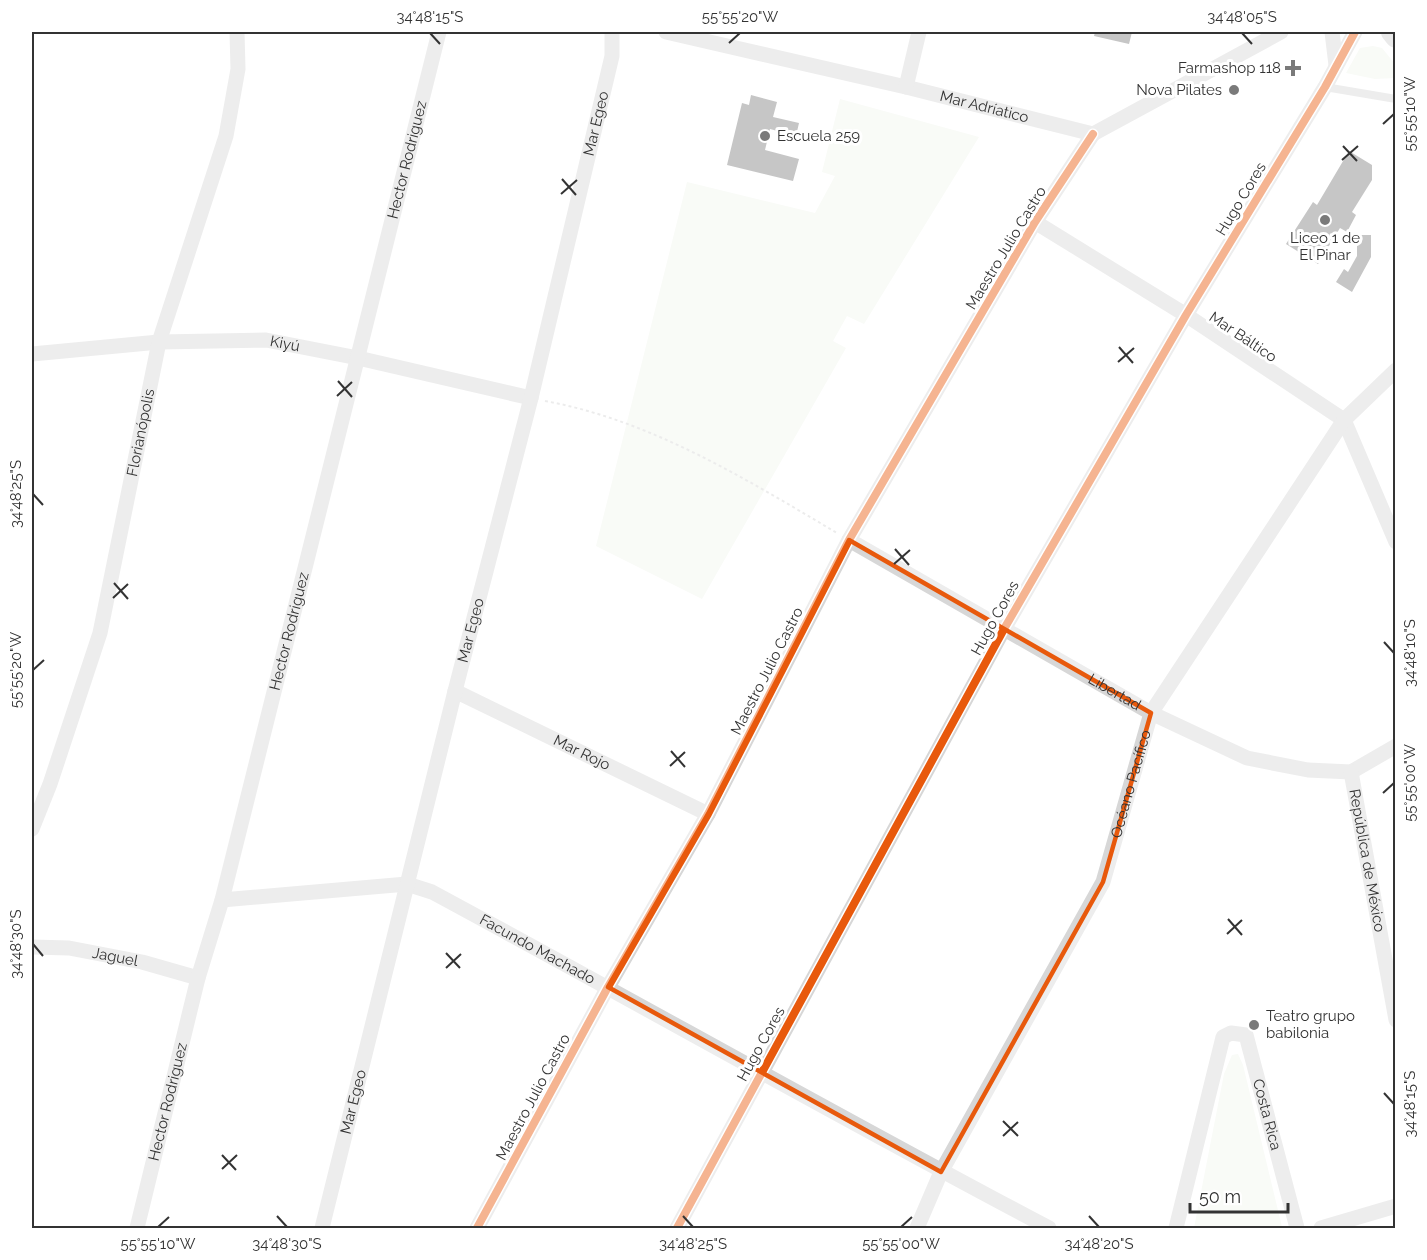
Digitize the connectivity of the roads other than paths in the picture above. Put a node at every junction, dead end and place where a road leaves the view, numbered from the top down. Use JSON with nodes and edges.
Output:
{"nodes":[{"id":1,"x":237,"y":32,"type":"edge"},
{"id":2,"x":439,"y":32,"type":"edge"},
{"id":3,"x":612,"y":32,"type":"edge"},
{"id":4,"x":666,"y":32,"type":"edge"},
{"id":5,"x":919,"y":32,"type":"edge"},
{"id":6,"x":1281,"y":32,"type":"edge"},
{"id":7,"x":1332,"y":32,"type":"edge"},
{"id":8,"x":1355,"y":32,"type":"edge"},
{"id":9,"x":1392,"y":32,"type":"edge"},
{"id":10,"x":1395,"y":37,"type":"edge"},
{"id":11,"x":1336,"y":64,"type":"junction"},
{"id":12,"x":906,"y":87,"type":"junction"},
{"id":13,"x":1325,"y":87,"type":"junction"},
{"id":14,"x":1395,"y":99,"type":"edge"},
{"id":15,"x":1093,"y":134,"type":"junction"},
{"id":16,"x":1035,"y":222,"type":"junction"},
{"id":17,"x":1186,"y":315,"type":"junction"},
{"id":18,"x":159,"y":342,"type":"junction"},
{"id":19,"x":32,"y":354,"type":"edge"},
{"id":20,"x":358,"y":358,"type":"junction"},
{"id":21,"x":1395,"y":370,"type":"edge"},
{"id":22,"x":531,"y":399,"type":"junction"},
{"id":23,"x":1344,"y":420,"type":"junction"},
{"id":24,"x":849,"y":540,"type":"junction"},
{"id":25,"x":1395,"y":542,"type":"edge"},
{"id":26,"x":1004,"y":629,"type":"junction"},
{"id":27,"x":455,"y":691,"type":"junction"},
{"id":28,"x":1151,"y":713,"type":"junction"},
{"id":29,"x":1395,"y":746,"type":"edge"},
{"id":30,"x":1351,"y":772,"type":"junction"},
{"id":31,"x":708,"y":814,"type":"junction"},
{"id":32,"x":32,"y":830,"type":"edge"},
{"id":33,"x":407,"y":884,"type":"junction"},
{"id":34,"x":222,"y":900,"type":"junction"},
{"id":35,"x":32,"y":947,"type":"edge"},
{"id":36,"x":198,"y":978,"type":"junction"},
{"id":37,"x":608,"y":987,"type":"junction"},
{"id":38,"x":1395,"y":1020,"type":"edge"},
{"id":39,"x":762,"y":1071,"type":"junction"},
{"id":40,"x":941,"y":1172,"type":"junction"},
{"id":41,"x":1395,"y":1206,"type":"edge"},
{"id":42,"x":137,"y":1228,"type":"edge"},
{"id":43,"x":322,"y":1228,"type":"edge"},
{"id":44,"x":477,"y":1228,"type":"edge"},
{"id":45,"x":677,"y":1228,"type":"edge"},
{"id":46,"x":917,"y":1228,"type":"edge"},
{"id":47,"x":1048,"y":1228,"type":"edge"},
{"id":48,"x":1176,"y":1228,"type":"edge"},
{"id":49,"x":1297,"y":1228,"type":"edge"},
{"id":50,"x":1322,"y":1228,"type":"edge"}],
"edges":[{"from":1,"to":18,"type":"street","name":"Florianópolis"},
{"from":2,"to":20,"type":"street","name":"Hector Rodriguez"},
{"from":3,"to":22,"type":"street","name":"Mar Egeo"},
{"from":4,"to":12,"type":"street","name":"Mar Adríatico"},
{"from":5,"to":12,"type":"street"},
{"from":6,"to":15,"type":"street"},
{"from":7,"to":11,"type":"street"},
{"from":8,"to":11,"type":"street","name":"Hugo Cores"},
{"from":9,"to":10,"type":"street"},
{"from":11,"to":13,"type":"street","name":"Hugo Cores"},
{"from":12,"to":15,"type":"street","name":"Mar Adríatico"},
{"from":13,"to":14,"type":"lane"},
{"from":13,"to":17,"type":"street","name":"Hugo Cores"},
{"from":15,"to":16,"type":"street","name":"Maestro Julio Castro"},
{"from":16,"to":17,"type":"street","name":"Mar Báltico"},
{"from":16,"to":24,"type":"street","name":"Maestro Julio Castro"},
{"from":17,"to":23,"type":"street","name":"Mar Báltico"},
{"from":17,"to":26,"type":"street","name":"Hugo Cores"},
{"from":18,"to":19,"type":"street","name":"Kiyú"},
{"from":18,"to":20,"type":"street","name":"Kiyú"},
{"from":18,"to":32,"type":"street","name":"Florianópolis"},
{"from":20,"to":22,"type":"street","name":"Kiyú"},
{"from":20,"to":34,"type":"street","name":"Hector Rodriguez"},
{"from":21,"to":23,"type":"street","name":"Océano Pacífico"},
{"from":22,"to":27,"type":"street","name":"Mar Egeo"},
{"from":23,"to":25,"type":"street"},
{"from":23,"to":28,"type":"street","name":"Océano Pacífico"},
{"from":24,"to":26,"type":"street","name":"Libertad"},
{"from":24,"to":31,"type":"street","name":"Maestro Julio Castro"},
{"from":26,"to":28,"type":"street","name":"Libertad"},
{"from":26,"to":39,"type":"street","name":"Hugo Cores"},
{"from":27,"to":31,"type":"street","name":"Mar Rojo"},
{"from":27,"to":33,"type":"street","name":"Mar Egeo"},
{"from":28,"to":30,"type":"street","name":"Libertad"},
{"from":28,"to":40,"type":"street","name":"Océano Pacífico"},
{"from":29,"to":30,"type":"street"},
{"from":30,"to":38,"type":"street","name":"República de México"},
{"from":31,"to":37,"type":"street","name":"Maestro Julio Castro"},
{"from":33,"to":34,"type":"street","name":"Facundo Machado"},
{"from":33,"to":37,"type":"street","name":"Facundo Machado"},
{"from":33,"to":43,"type":"street","name":"Mar Egeo"},
{"from":34,"to":36,"type":"street","name":"Hector Rodriguez"},
{"from":35,"to":36,"type":"street","name":"Jaguel"},
{"from":36,"to":42,"type":"street","name":"Hector Rodriguez"},
{"from":37,"to":39,"type":"street","name":"Facundo Machado"},
{"from":37,"to":44,"type":"street","name":"Maestro Julio Castro"},
{"from":39,"to":40,"type":"street","name":"Facundo Machado"},
{"from":39,"to":45,"type":"street","name":"Hugo Cores"},
{"from":40,"to":46,"type":"street","name":"Océano Pacífico"},
{"from":40,"to":47,"type":"street","name":"Facundo Machado"},
{"from":41,"to":50,"type":"street"},
{"from":48,"to":49,"type":"street","name":"Costa Rica"}]}
